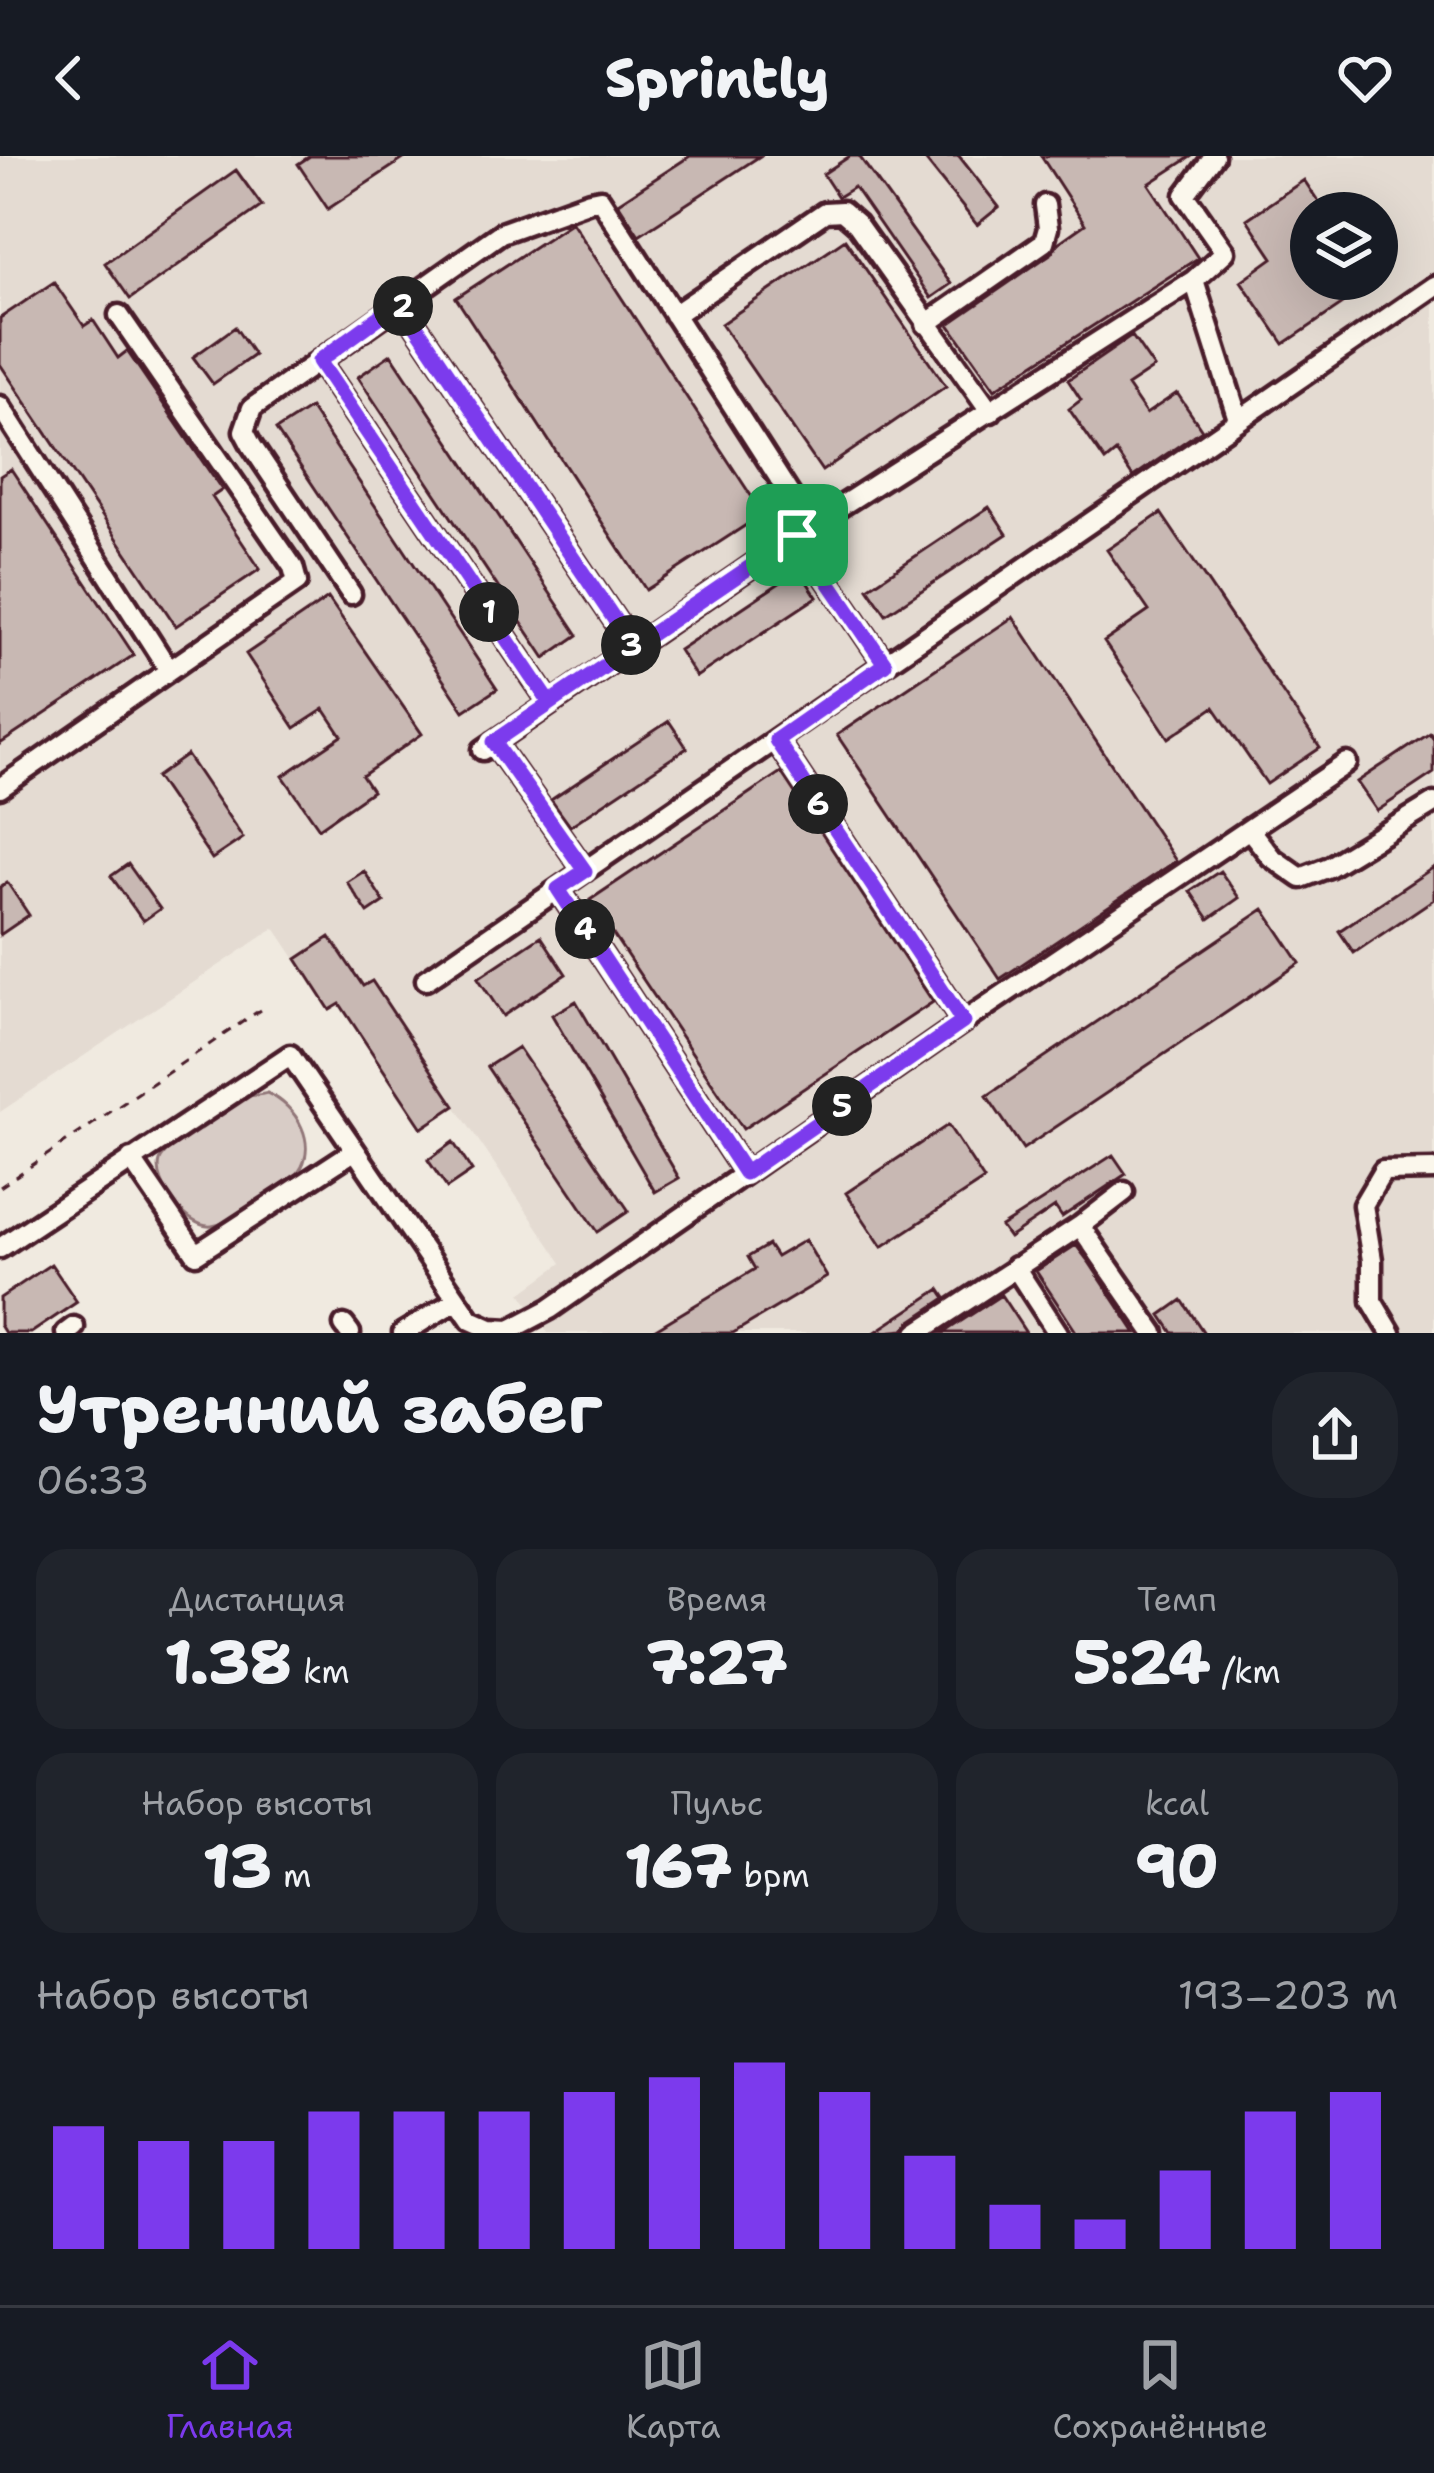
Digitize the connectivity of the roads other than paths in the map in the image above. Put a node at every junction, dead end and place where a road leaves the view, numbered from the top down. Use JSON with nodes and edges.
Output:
{"nodes":[{"id":1,"x":1214,"y":156,"type":"edge"},
{"id":2,"x":1045,"y":205,"type":"dead end"},
{"id":3,"x":1195,"y":280,"type":"junction"},
{"id":4,"x":1434,"y":286,"type":"edge"},
{"id":5,"x":400,"y":302,"type":"junction"},
{"id":6,"x":118,"y":315,"type":"dead end"},
{"id":7,"x":674,"y":315,"type":"junction"},
{"id":8,"x":926,"y":324,"type":"junction"},
{"id":9,"x":319,"y":361,"type":"junction"},
{"id":10,"x":0,"y":406,"type":"edge"},
{"id":11,"x":992,"y":412,"type":"junction"},
{"id":12,"x":1238,"y":419,"type":"junction"},
{"id":13,"x":8,"y":435,"type":"edge"},
{"id":14,"x":804,"y":530,"type":"junction"},
{"id":15,"x":351,"y":594,"type":"dead end"},
{"id":16,"x":633,"y":647,"type":"junction"},
{"id":17,"x":885,"y":664,"type":"junction"},
{"id":18,"x":169,"y":670,"type":"junction"},
{"id":19,"x":550,"y":703,"type":"junction"},
{"id":20,"x":776,"y":740,"type":"junction"},
{"id":21,"x":1347,"y":763,"type":"dead end"},
{"id":22,"x":0,"y":788,"type":"edge"},
{"id":23,"x":1434,"y":803,"type":"edge"},
{"id":24,"x":1249,"y":829,"type":"junction"},
{"id":25,"x":585,"y":871,"type":"junction"},
{"id":26,"x":558,"y":889,"type":"junction"},
{"id":27,"x":426,"y":980,"type":"dead end"},
{"id":28,"x":963,"y":1022,"type":"junction"},
{"id":29,"x":354,"y":1150,"type":"junction"},
{"id":30,"x":130,"y":1159,"type":"junction"},
{"id":31,"x":1434,"y":1170,"type":"edge"},
{"id":32,"x":745,"y":1173,"type":"junction"},
{"id":33,"x":1124,"y":1192,"type":"dead end"},
{"id":34,"x":1080,"y":1226,"type":"junction"},
{"id":35,"x":0,"y":1248,"type":"edge"},
{"id":36,"x":1015,"y":1267,"type":"junction"},
{"id":37,"x":457,"y":1300,"type":"junction"},
{"id":38,"x":404,"y":1333,"type":"edge"},
{"id":39,"x":917,"y":1333,"type":"edge"},
{"id":40,"x":1058,"y":1333,"type":"edge"},
{"id":41,"x":1154,"y":1333,"type":"edge"},
{"id":42,"x":1391,"y":1333,"type":"edge"}],
"edges":[{"from":1,"to":3,"type":"street"},
{"from":2,"to":8,"type":"street"},
{"from":3,"to":11,"type":"street"},
{"from":3,"to":12,"type":"street"},
{"from":4,"to":12,"type":"street"},
{"from":5,"to":7,"type":"street"},
{"from":5,"to":9,"type":"street"},
{"from":5,"to":16,"type":"street"},
{"from":6,"to":18,"type":"street"},
{"from":7,"to":8,"type":"street"},
{"from":7,"to":14,"type":"street"},
{"from":8,"to":11,"type":"street"},
{"from":9,"to":15,"type":"street"},
{"from":9,"to":19,"type":"street"},
{"from":10,"to":13,"type":"street"},
{"from":11,"to":14,"type":"street"},
{"from":12,"to":17,"type":"street"},
{"from":13,"to":18,"type":"street"},
{"from":14,"to":16,"type":"street"},
{"from":14,"to":17,"type":"street"},
{"from":16,"to":19,"type":"street"},
{"from":17,"to":20,"type":"street"},
{"from":18,"to":22,"type":"street"},
{"from":19,"to":25,"type":"street"},
{"from":20,"to":25,"type":"street"},
{"from":20,"to":28,"type":"street"},
{"from":21,"to":24,"type":"street"},
{"from":23,"to":24,"type":"street"},
{"from":24,"to":28,"type":"street"},
{"from":25,"to":26,"type":"street"},
{"from":26,"to":27,"type":"street"},
{"from":26,"to":32,"type":"street"},
{"from":28,"to":32,"type":"street"},
{"from":29,"to":30,"type":"street"},
{"from":29,"to":30,"type":"street"},
{"from":29,"to":37,"type":"street"},
{"from":30,"to":35,"type":"street"},
{"from":31,"to":42,"type":"street"},
{"from":32,"to":37,"type":"street"},
{"from":33,"to":34,"type":"street"},
{"from":34,"to":36,"type":"street"},
{"from":34,"to":41,"type":"street"},
{"from":36,"to":39,"type":"street"},
{"from":36,"to":40,"type":"street"},
{"from":37,"to":38,"type":"street"}]}
